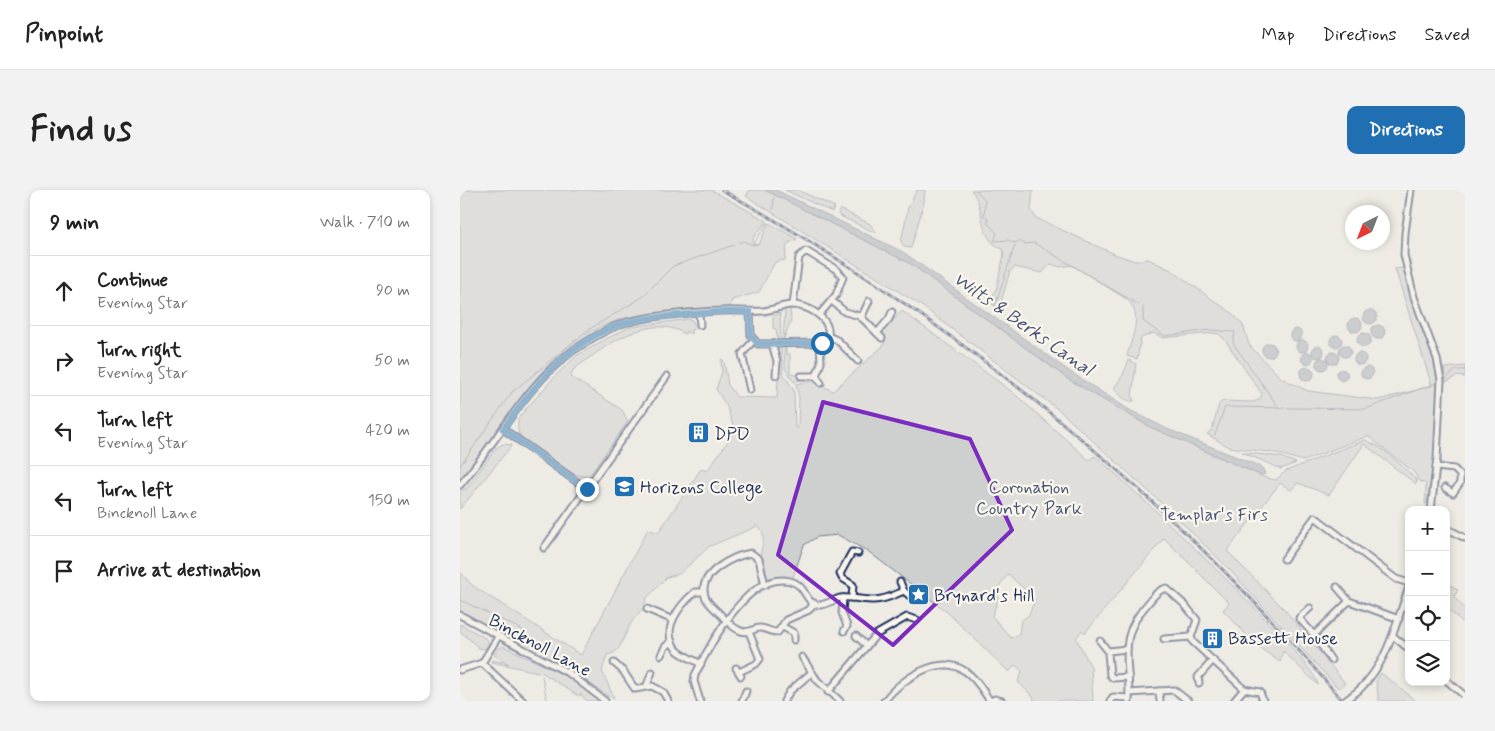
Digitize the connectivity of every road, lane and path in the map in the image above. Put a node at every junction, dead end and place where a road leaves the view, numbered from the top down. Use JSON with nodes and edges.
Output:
{"nodes":[{"id":1,"x":1411,"y":190,"type":"edge"},
{"id":2,"x":832,"y":301,"type":"junction"},
{"id":3,"x":869,"y":301,"type":"dead end"},
{"id":4,"x":793,"y":305,"type":"junction"},
{"id":5,"x":750,"y":312,"type":"junction"},
{"id":6,"x":892,"y":312,"type":"dead end"},
{"id":7,"x":699,"y":313,"type":"junction"},
{"id":8,"x":819,"y":315,"type":"junction"},
{"id":9,"x":861,"y":318,"type":"junction"},
{"id":10,"x":700,"y":326,"type":"dead end"},
{"id":11,"x":877,"y":332,"type":"junction"},
{"id":12,"x":828,"y":336,"type":"junction"},
{"id":13,"x":882,"y":338,"type":"dead end"},
{"id":14,"x":753,"y":340,"type":"junction"},
{"id":15,"x":820,"y":343,"type":"junction"},
{"id":16,"x":772,"y":344,"type":"junction"},
{"id":17,"x":858,"y":361,"type":"dead end"},
{"id":18,"x":776,"y":375,"type":"dead end"},
{"id":19,"x":666,"y":376,"type":"dead end"},
{"id":20,"x":801,"y":376,"type":"dead end"},
{"id":21,"x":816,"y":376,"type":"junction"},
{"id":22,"x":821,"y":383,"type":"dead end"},
{"id":23,"x":750,"y":390,"type":"dead end"},
{"id":24,"x":503,"y":429,"type":"junction"},
{"id":25,"x":1436,"y":467,"type":"junction"},
{"id":26,"x":460,"y":485,"type":"edge"},
{"id":27,"x":1445,"y":488,"type":"dead end"},
{"id":28,"x":587,"y":489,"type":"junction"},
{"id":29,"x":1431,"y":506,"type":"edge"},
{"id":30,"x":1450,"y":530,"type":"edge"},
{"id":31,"x":1465,"y":538,"type":"edge"},
{"id":32,"x":848,"y":546,"type":"dead end"},
{"id":33,"x":544,"y":548,"type":"dead end"},
{"id":34,"x":1284,"y":560,"type":"dead end"},
{"id":35,"x":900,"y":582,"type":"dead end"},
{"id":36,"x":1405,"y":583,"type":"edge"},
{"id":37,"x":765,"y":585,"type":"junction"},
{"id":38,"x":1337,"y":588,"type":"dead end"},
{"id":39,"x":904,"y":591,"type":"junction"},
{"id":40,"x":704,"y":592,"type":"junction"},
{"id":41,"x":910,"y":596,"type":"dead end"},
{"id":42,"x":1406,"y":596,"type":"edge"},
{"id":43,"x":843,"y":598,"type":"junction"},
{"id":44,"x":852,"y":598,"type":"junction"},
{"id":45,"x":1349,"y":601,"type":"junction"},
{"id":46,"x":814,"y":604,"type":"junction"},
{"id":47,"x":1310,"y":608,"type":"dead end"},
{"id":48,"x":647,"y":609,"type":"dead end"},
{"id":49,"x":460,"y":615,"type":"edge"},
{"id":50,"x":1399,"y":619,"type":"junction"},
{"id":51,"x":673,"y":620,"type":"junction"},
{"id":52,"x":726,"y":620,"type":"junction"},
{"id":53,"x":917,"y":620,"type":"dead end"},
{"id":54,"x":783,"y":627,"type":"junction"},
{"id":55,"x":801,"y":630,"type":"dead end"},
{"id":56,"x":844,"y":631,"type":"dead end"},
{"id":57,"x":749,"y":632,"type":"junction"},
{"id":58,"x":794,"y":633,"type":"junction"},
{"id":59,"x":1314,"y":634,"type":"junction"},
{"id":60,"x":856,"y":636,"type":"dead end"},
{"id":61,"x":1394,"y":636,"type":"junction"},
{"id":62,"x":498,"y":637,"type":"junction"},
{"id":63,"x":1191,"y":637,"type":"junction"},
{"id":64,"x":1164,"y":639,"type":"dead end"},
{"id":65,"x":794,"y":640,"type":"dead end"},
{"id":66,"x":1100,"y":640,"type":"dead end"},
{"id":67,"x":672,"y":641,"type":"junction"},
{"id":68,"x":866,"y":646,"type":"junction"},
{"id":69,"x":1405,"y":646,"type":"edge"},
{"id":70,"x":1126,"y":649,"type":"junction"},
{"id":71,"x":1108,"y":651,"type":"junction"},
{"id":72,"x":661,"y":655,"type":"dead end"},
{"id":73,"x":802,"y":657,"type":"dead end"},
{"id":74,"x":1213,"y":660,"type":"junction"},
{"id":75,"x":1331,"y":660,"type":"dead end"},
{"id":76,"x":482,"y":663,"type":"junction"},
{"id":77,"x":614,"y":663,"type":"dead end"},
{"id":78,"x":701,"y":664,"type":"junction"},
{"id":79,"x":460,"y":670,"type":"edge"},
{"id":80,"x":652,"y":672,"type":"dead end"},
{"id":81,"x":739,"y":672,"type":"dead end"},
{"id":82,"x":811,"y":673,"type":"junction"},
{"id":83,"x":1191,"y":676,"type":"dead end"},
{"id":84,"x":1198,"y":676,"type":"junction"},
{"id":85,"x":1129,"y":677,"type":"junction"},
{"id":86,"x":1198,"y":683,"type":"dead end"},
{"id":87,"x":1450,"y":683,"type":"edge"},
{"id":88,"x":647,"y":685,"type":"junction"},
{"id":89,"x":1244,"y":689,"type":"junction"},
{"id":90,"x":746,"y":691,"type":"dead end"},
{"id":91,"x":1159,"y":691,"type":"junction"},
{"id":92,"x":828,"y":692,"type":"junction"},
{"id":93,"x":1465,"y":696,"type":"edge"},
{"id":94,"x":1129,"y":697,"type":"edge"},
{"id":95,"x":1108,"y":700,"type":"edge"},
{"id":96,"x":523,"y":701,"type":"edge"},
{"id":97,"x":606,"y":701,"type":"edge"},
{"id":98,"x":668,"y":701,"type":"edge"},
{"id":99,"x":700,"y":701,"type":"edge"},
{"id":100,"x":742,"y":701,"type":"edge"},
{"id":101,"x":784,"y":701,"type":"edge"},
{"id":102,"x":840,"y":701,"type":"edge"},
{"id":103,"x":884,"y":701,"type":"edge"},
{"id":104,"x":990,"y":701,"type":"edge"},
{"id":105,"x":1002,"y":701,"type":"edge"},
{"id":106,"x":1160,"y":701,"type":"edge"},
{"id":107,"x":1188,"y":701,"type":"edge"},
{"id":108,"x":1234,"y":701,"type":"edge"},
{"id":109,"x":1263,"y":701,"type":"edge"},
{"id":110,"x":1345,"y":701,"type":"edge"}],
"edges":[{"from":1,"to":25,"type":"street"},
{"from":2,"to":4,"type":"street"},
{"from":2,"to":8,"type":"street"},
{"from":2,"to":9,"type":"street"},
{"from":3,"to":9,"type":"street"},
{"from":4,"to":5,"type":"street"},
{"from":4,"to":8,"type":"street"},
{"from":5,"to":7,"type":"street"},
{"from":5,"to":14,"type":"street"},
{"from":6,"to":11,"type":"street"},
{"from":7,"to":10,"type":"street"},
{"from":7,"to":24,"type":"street"},
{"from":8,"to":12,"type":"street"},
{"from":9,"to":11,"type":"street"},
{"from":11,"to":13,"type":"street"},
{"from":12,"to":15,"type":"street"},
{"from":12,"to":17,"type":"street"},
{"from":14,"to":16,"type":"street"},
{"from":14,"to":23,"type":"street"},
{"from":15,"to":16,"type":"street"},
{"from":15,"to":21,"type":"street"},
{"from":16,"to":18,"type":"street"},
{"from":19,"to":28,"type":"street"},
{"from":20,"to":21,"type":"street"},
{"from":21,"to":22,"type":"street"},
{"from":24,"to":26,"type":"street"},
{"from":24,"to":28,"type":"street"},
{"from":25,"to":27,"type":"street"},
{"from":25,"to":29,"type":"street"},
{"from":28,"to":33,"type":"street"},
{"from":30,"to":31,"type":"street"},
{"from":32,"to":44,"type":"street"},
{"from":34,"to":36,"type":"street"},
{"from":35,"to":39,"type":"street"},
{"from":37,"to":40,"type":"street"},
{"from":37,"to":46,"type":"street"},
{"from":37,"to":52,"type":"street"},
{"from":38,"to":45,"type":"street"},
{"from":39,"to":41,"type":"street"},
{"from":39,"to":44,"type":"street"},
{"from":40,"to":51,"type":"street"},
{"from":40,"to":52,"type":"street"},
{"from":42,"to":50,"type":"street"},
{"from":43,"to":44,"type":"street"},
{"from":43,"to":46,"type":"street"},
{"from":43,"to":56,"type":"street"},
{"from":45,"to":50,"type":"street"},
{"from":45,"to":59,"type":"street"},
{"from":46,"to":54,"type":"street"},
{"from":47,"to":59,"type":"street"},
{"from":48,"to":51,"type":"street"},
{"from":49,"to":62,"type":"street","name":"Bincknoll Lane"},
{"from":50,"to":61,"type":"street"},
{"from":51,"to":67,"type":"street"},
{"from":52,"to":57,"type":"street"},
{"from":52,"to":78,"type":"street"},
{"from":53,"to":68,"type":"street"},
{"from":54,"to":57,"type":"street"},
{"from":54,"to":58,"type":"street"},
{"from":55,"to":58,"type":"street"},
{"from":57,"to":81,"type":"street"},
{"from":58,"to":65,"type":"street"},
{"from":59,"to":75,"type":"street"},
{"from":60,"to":68,"type":"street"},
{"from":61,"to":69,"type":"street"},
{"from":61,"to":110,"type":"street","bridge":true},
{"from":62,"to":76,"type":"street"},
{"from":62,"to":97,"type":"street","name":"Bincknoll Lane"},
{"from":63,"to":64,"type":"street"},
{"from":63,"to":70,"type":"street"},
{"from":63,"to":74,"type":"street"},
{"from":66,"to":71,"type":"street"},
{"from":67,"to":72,"type":"street"},
{"from":67,"to":78,"type":"street"},
{"from":68,"to":92,"type":"street"},
{"from":70,"to":71,"type":"street"},
{"from":70,"to":85,"type":"street"},
{"from":71,"to":85,"type":"street"},
{"from":73,"to":82,"type":"street"},
{"from":74,"to":84,"type":"street"},
{"from":74,"to":89,"type":"street"},
{"from":76,"to":79,"type":"street"},
{"from":76,"to":96,"type":"street"},
{"from":77,"to":88,"type":"street"},
{"from":78,"to":99,"type":"street"},
{"from":80,"to":88,"type":"street"},
{"from":82,"to":92,"type":"street"},
{"from":82,"to":101,"type":"street"},
{"from":83,"to":84,"type":"street"},
{"from":84,"to":86,"type":"street"},
{"from":85,"to":94,"type":"street"},
{"from":87,"to":93,"type":"street"},
{"from":88,"to":98,"type":"street"},
{"from":89,"to":108,"type":"street"},
{"from":89,"to":109,"type":"street"},
{"from":90,"to":100,"type":"street"},
{"from":91,"to":94,"type":"street"},
{"from":91,"to":106,"type":"street"},
{"from":91,"to":107,"type":"street"},
{"from":92,"to":102,"type":"street"},
{"from":94,"to":95,"type":"street"},
{"from":103,"to":104,"type":"street"},
{"from":104,"to":105,"type":"street"}]}
